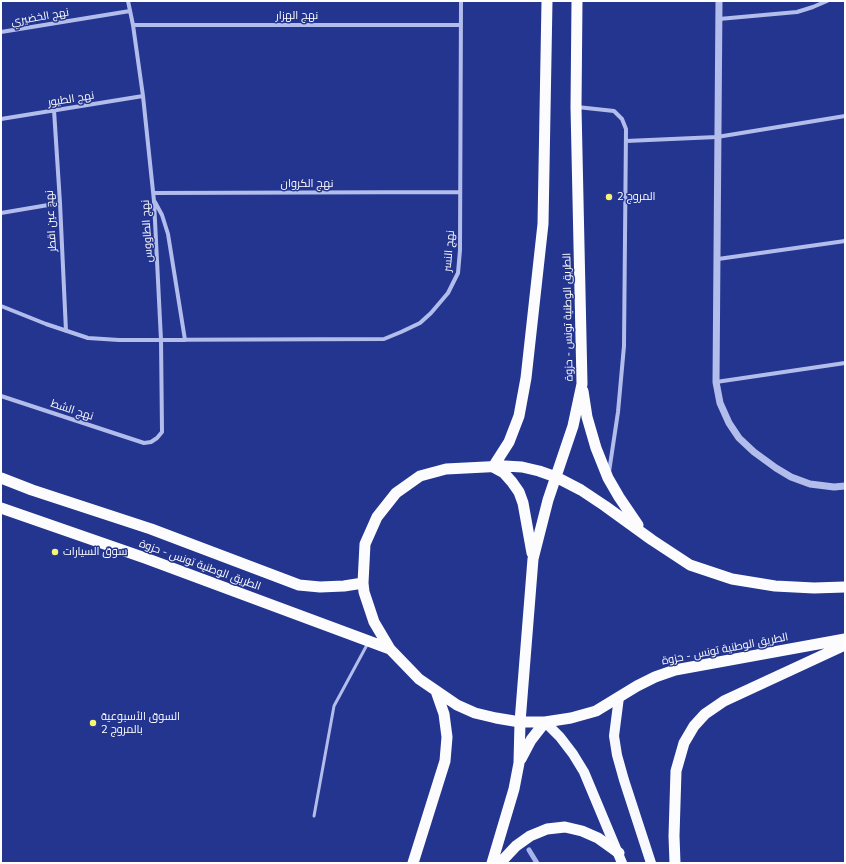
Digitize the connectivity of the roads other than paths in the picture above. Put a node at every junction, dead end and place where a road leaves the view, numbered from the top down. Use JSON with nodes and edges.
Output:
{"nodes":[{"id":1,"x":128,"y":1,"type":"edge"},
{"id":2,"x":461,"y":1,"type":"edge"},
{"id":3,"x":547,"y":1,"type":"edge"},
{"id":4,"x":577,"y":1,"type":"edge"},
{"id":5,"x":719,"y":1,"type":"edge"},
{"id":6,"x":827,"y":1,"type":"edge"},
{"id":7,"x":130,"y":11,"type":"junction"},
{"id":8,"x":718,"y":19,"type":"junction"},
{"id":9,"x":133,"y":25,"type":"junction"},
{"id":10,"x":461,"y":26,"type":"junction"},
{"id":11,"x":1,"y":32,"type":"edge"},
{"id":12,"x":143,"y":96,"type":"junction"},
{"id":13,"x":576,"y":107,"type":"junction"},
{"id":14,"x":54,"y":110,"type":"junction"},
{"id":15,"x":845,"y":116,"type":"edge"},
{"id":16,"x":1,"y":119,"type":"edge"},
{"id":17,"x":717,"y":137,"type":"junction"},
{"id":18,"x":626,"y":141,"type":"junction"},
{"id":19,"x":460,"y":192,"type":"junction"},
{"id":20,"x":154,"y":193,"type":"junction"},
{"id":21,"x":154,"y":201,"type":"junction"},
{"id":22,"x":60,"y":203,"type":"junction"},
{"id":23,"x":1,"y":213,"type":"edge"},
{"id":24,"x":845,"y":241,"type":"edge"},
{"id":25,"x":718,"y":259,"type":"junction"},
{"id":26,"x":1,"y":306,"type":"edge"},
{"id":27,"x":66,"y":331,"type":"junction"},
{"id":28,"x":162,"y":340,"type":"junction"},
{"id":29,"x":185,"y":340,"type":"junction"},
{"id":30,"x":845,"y":363,"type":"edge"},
{"id":31,"x":716,"y":382,"type":"junction"},
{"id":32,"x":582,"y":384,"type":"junction"},
{"id":33,"x":1,"y":396,"type":"edge"},
{"id":34,"x":137,"y":441,"type":"joint"},
{"id":35,"x":493,"y":466,"type":"junction"},
{"id":36,"x":556,"y":477,"type":"junction"},
{"id":37,"x":1,"y":478,"type":"edge"},
{"id":38,"x":608,"y":478,"type":"junction"},
{"id":39,"x":845,"y":486,"type":"edge"},
{"id":40,"x":1,"y":508,"type":"edge"},
{"id":41,"x":652,"y":540,"type":"junction"},
{"id":42,"x":533,"y":558,"type":"junction"},
{"id":43,"x":363,"y":582,"type":"junction"},
{"id":44,"x":845,"y":586,"type":"edge"},
{"id":45,"x":845,"y":639,"type":"edge"},
{"id":46,"x":369,"y":641,"type":"junction"},
{"id":47,"x":845,"y":645,"type":"edge"},
{"id":48,"x":390,"y":649,"type":"junction"},
{"id":49,"x":436,"y":691,"type":"junction"},
{"id":50,"x":619,"y":698,"type":"junction"},
{"id":51,"x":520,"y":722,"type":"junction"},
{"id":52,"x":545,"y":722,"type":"junction"},
{"id":53,"x":518,"y":763,"type":"junction"},
{"id":54,"x":314,"y":816,"type":"dead end"},
{"id":55,"x":620,"y":858,"type":"edge"},
{"id":56,"x":413,"y":863,"type":"edge"},
{"id":57,"x":492,"y":863,"type":"edge"},
{"id":58,"x":500,"y":863,"type":"edge"},
{"id":59,"x":651,"y":863,"type":"edge"},
{"id":60,"x":675,"y":863,"type":"edge"}],
"edges":[{"from":1,"to":7,"type":"street","name":"نهج الطاووس"},
{"from":2,"to":10,"type":"street","name":"نهج النسر"},
{"from":3,"to":35,"type":"highway"},
{"from":4,"to":13,"type":"highway","name":"الطريق الوطنية تونس - حزوة"},
{"from":5,"to":8,"type":"street"},
{"from":6,"to":8,"type":"street"},
{"from":7,"to":9,"type":"street","name":"نهج الطاووس"},
{"from":7,"to":11,"type":"street","name":"نهج الخضيري"},
{"from":8,"to":17,"type":"street"},
{"from":9,"to":10,"type":"street","name":"نهج الهزار"},
{"from":9,"to":12,"type":"street","name":"نهج الطاووس"},
{"from":10,"to":19,"type":"street","name":"نهج النسر"},
{"from":12,"to":14,"type":"street","name":"نهج الطيور"},
{"from":12,"to":20,"type":"street","name":"نهج الطاووس"},
{"from":13,"to":18,"type":"street"},
{"from":13,"to":32,"type":"highway","name":"الطريق الوطنية تونس - حزوة"},
{"from":14,"to":16,"type":"street","name":"نهج الطيور"},
{"from":14,"to":22,"type":"street","name":"نهج عين اقطر"},
{"from":15,"to":17,"type":"street"},
{"from":17,"to":18,"type":"street"},
{"from":17,"to":25,"type":"street"},
{"from":18,"to":38,"type":"street"},
{"from":19,"to":20,"type":"street","name":"نهج الكروان"},
{"from":19,"to":29,"type":"street","name":"نهج النسر"},
{"from":20,"to":21,"type":"street","name":"نهج الطاووس"},
{"from":21,"to":28,"type":"street","name":"نهج الطاووس"},
{"from":21,"to":29,"type":"street"},
{"from":22,"to":23,"type":"street"},
{"from":22,"to":27,"type":"street","name":"نهج عين اقطر"},
{"from":24,"to":25,"type":"street"},
{"from":25,"to":31,"type":"street"},
{"from":26,"to":27,"type":"street","name":"نهج النسر"},
{"from":27,"to":28,"type":"street","name":"نهج النسر"},
{"from":28,"to":29,"type":"street","name":"نهج النسر"},
{"from":28,"to":34,"type":"street","name":"نهج الطاووس"},
{"from":30,"to":31,"type":"street"},
{"from":31,"to":39,"type":"street"},
{"from":32,"to":36,"type":"highway","name":"الطريق الوطنية تونس - حزوة"},
{"from":32,"to":38,"type":"highway"},
{"from":33,"to":34,"type":"street","name":"نهج الشط"},
{"from":35,"to":36,"type":"highway"},
{"from":35,"to":42,"type":"highway"},
{"from":35,"to":43,"type":"highway"},
{"from":36,"to":41,"type":"highway"},
{"from":36,"to":42,"type":"highway","name":"الطريق الوطنية تونس - حزوة"},
{"from":37,"to":43,"type":"highway","name":"الطريق الوطنية تونس - حزوة"},
{"from":38,"to":41,"type":"highway"},
{"from":40,"to":46,"type":"highway","name":"الطريق الوطنية تونس - حزوة"},
{"from":41,"to":44,"type":"highway"},
{"from":42,"to":51,"type":"highway"},
{"from":43,"to":48,"type":"highway"},
{"from":45,"to":50,"type":"highway","name":"الطريق الوطنية تونس - حزوة"},
{"from":46,"to":48,"type":"highway","name":"الطريق الوطنية تونس - حزوة"},
{"from":46,"to":54,"type":"lane"},
{"from":47,"to":60,"type":"highway"},
{"from":48,"to":49,"type":"highway","name":"الطريق الوطنية تونس - حزوة"},
{"from":49,"to":51,"type":"highway","name":"الطريق الوطنية تونس - حزوة"},
{"from":49,"to":56,"type":"highway"},
{"from":50,"to":52,"type":"highway","name":"الطريق الوطنية تونس - حزوة"},
{"from":50,"to":59,"type":"main road"},
{"from":51,"to":52,"type":"highway","name":"الطريق الوطنية تونس - حزوة"},
{"from":51,"to":53,"type":"highway"},
{"from":52,"to":53,"type":"highway"},
{"from":52,"to":55,"type":"main road"},
{"from":53,"to":57,"type":"highway"},
{"from":55,"to":58,"type":"highway"}]}
